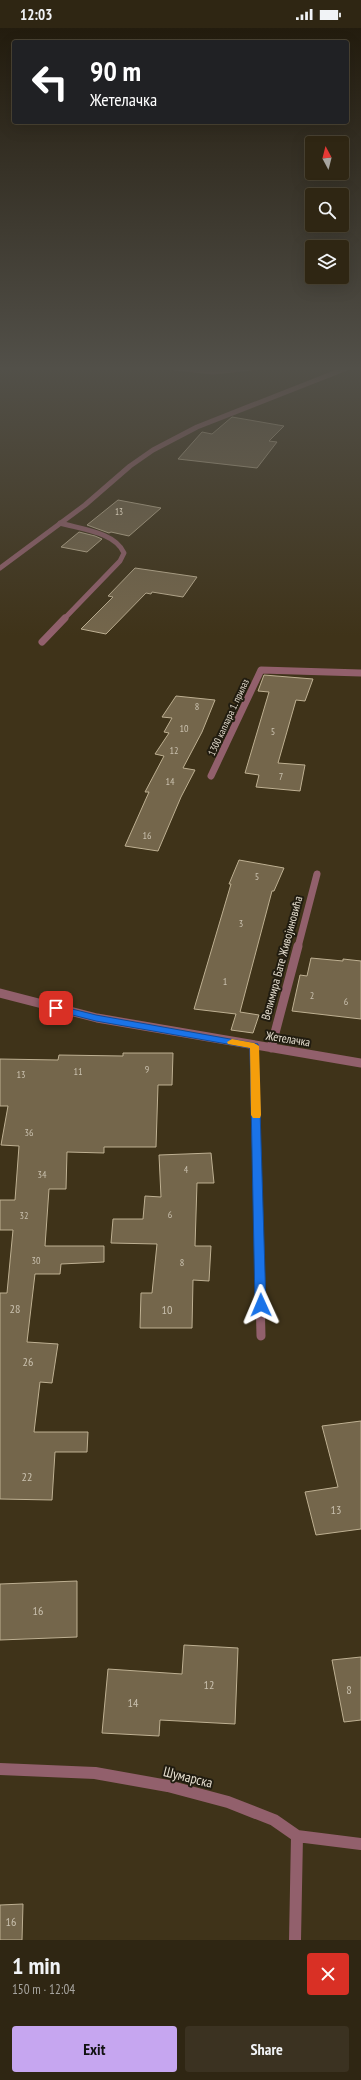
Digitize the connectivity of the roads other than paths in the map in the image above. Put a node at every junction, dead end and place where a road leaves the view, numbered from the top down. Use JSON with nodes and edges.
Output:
{"nodes":[{"id":1,"x":144,"y":457,"type":"edge"},
{"id":2,"x":60,"y":524,"type":"junction"},
{"id":3,"x":0,"y":568,"type":"edge"},
{"id":4,"x":42,"y":642,"type":"dead end"},
{"id":5,"x":361,"y":673,"type":"edge"},
{"id":6,"x":211,"y":776,"type":"dead end"},
{"id":7,"x":316,"y":874,"type":"dead end"},
{"id":8,"x":0,"y":993,"type":"edge"},
{"id":9,"x":254,"y":1046,"type":"junction"},
{"id":10,"x":271,"y":1048,"type":"junction"},
{"id":11,"x":361,"y":1063,"type":"edge"},
{"id":12,"x":262,"y":1336,"type":"dead end"},
{"id":13,"x":0,"y":1768,"type":"edge"},
{"id":14,"x":297,"y":1836,"type":"junction"},
{"id":15,"x":361,"y":1844,"type":"edge"},
{"id":16,"x":295,"y":1940,"type":"edge"}],
"edges":[{"from":1,"to":2,"type":"street"},
{"from":2,"to":3,"type":"street"},
{"from":2,"to":4,"type":"street"},
{"from":5,"to":6,"type":"street","name":"1300 каплара 1. прилаз"},
{"from":7,"to":10,"type":"street","name":"Велимира Бате Живојиновића"},
{"from":8,"to":9,"type":"street","name":"Жетелачка"},
{"from":9,"to":10,"type":"street","name":"Жетелачка"},
{"from":9,"to":12,"type":"street"},
{"from":10,"to":11,"type":"street","name":"Жетелачка"},
{"from":13,"to":14,"type":"street","name":"Шумарска"},
{"from":14,"to":15,"type":"street","name":"Шумарска"},
{"from":14,"to":16,"type":"street"}]}
